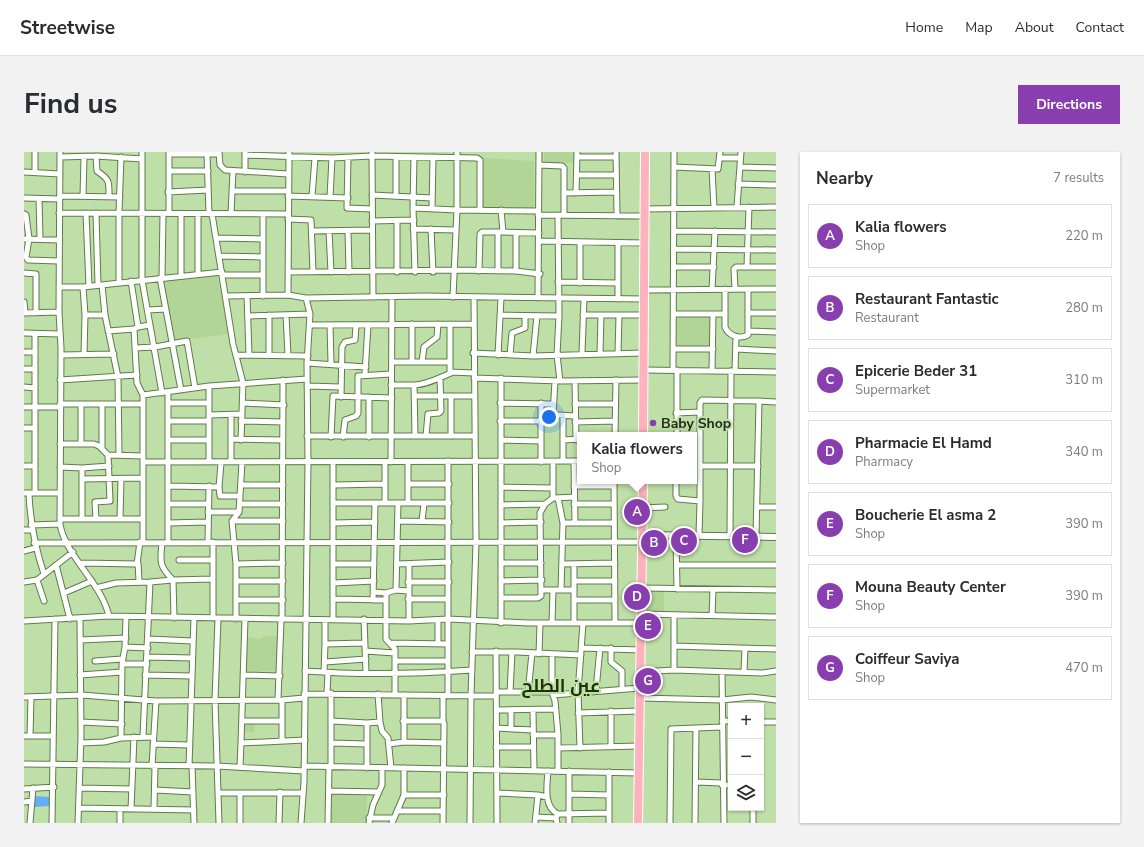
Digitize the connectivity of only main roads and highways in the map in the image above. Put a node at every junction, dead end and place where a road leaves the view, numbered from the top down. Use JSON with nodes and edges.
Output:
{"nodes":[{"id":1,"x":645,"y":152,"type":"edge"},
{"id":2,"x":643,"y":432,"type":"edge"},
{"id":3,"x":642,"y":484,"type":"edge"},
{"id":4,"x":638,"y":823,"type":"edge"}],
"edges":[{"from":1,"to":2,"type":"main road"},
{"from":3,"to":4,"type":"main road"}]}
